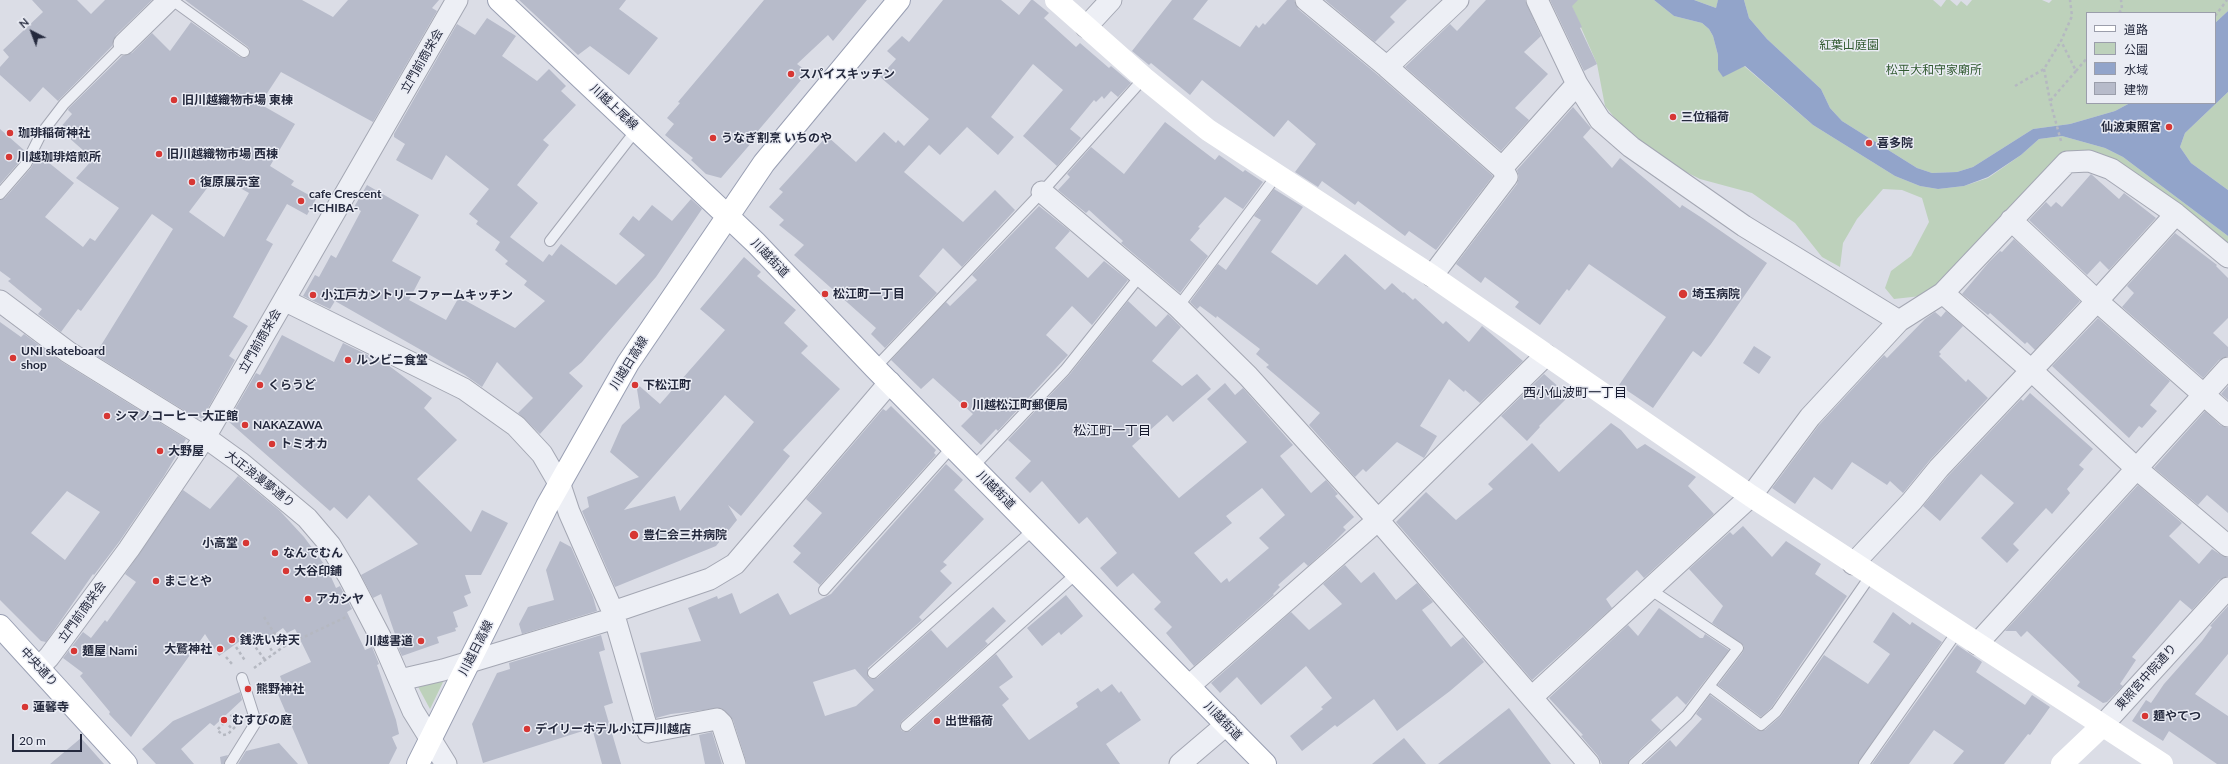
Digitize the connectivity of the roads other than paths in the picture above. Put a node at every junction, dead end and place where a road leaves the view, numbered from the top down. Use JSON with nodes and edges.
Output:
{"nodes":[{"id":1,"x":169,"y":0,"type":"edge"},
{"id":2,"x":172,"y":0,"type":"edge"},
{"id":3,"x":457,"y":0,"type":"edge"},
{"id":4,"x":499,"y":0,"type":"edge"},
{"id":5,"x":899,"y":0,"type":"edge"},
{"id":6,"x":1056,"y":0,"type":"edge"},
{"id":7,"x":1111,"y":0,"type":"edge"},
{"id":8,"x":1306,"y":0,"type":"edge"},
{"id":9,"x":1458,"y":0,"type":"edge"},
{"id":10,"x":1537,"y":0,"type":"edge"},
{"id":11,"x":1086,"y":27,"type":"junction"},
{"id":12,"x":124,"y":44,"type":"joint"},
{"id":13,"x":244,"y":52,"type":"dead end"},
{"id":14,"x":1387,"y":67,"type":"junction"},
{"id":15,"x":1144,"y":78,"type":"junction"},
{"id":16,"x":1577,"y":84,"type":"junction"},
{"id":17,"x":637,"y":129,"type":"junction"},
{"id":18,"x":1502,"y":168,"type":"junction"},
{"id":19,"x":1277,"y":175,"type":"junction"},
{"id":20,"x":1042,"y":192,"type":"junction"},
{"id":21,"x":0,"y":194,"type":"edge"},
{"id":22,"x":2176,"y":214,"type":"junction"},
{"id":23,"x":728,"y":215,"type":"junction"},
{"id":24,"x":2011,"y":220,"type":"junction"},
{"id":25,"x":550,"y":241,"type":"dead end"},
{"id":26,"x":2228,"y":257,"type":"edge"},
{"id":27,"x":1140,"y":276,"type":"junction"},
{"id":28,"x":1432,"y":276,"type":"junction"},
{"id":29,"x":1944,"y":293,"type":"junction"},
{"id":30,"x":284,"y":300,"type":"junction"},
{"id":31,"x":0,"y":301,"type":"edge"},
{"id":32,"x":2097,"y":301,"type":"junction"},
{"id":33,"x":1178,"y":307,"type":"junction"},
{"id":34,"x":1899,"y":321,"type":"junction"},
{"id":35,"x":1546,"y":355,"type":"junction"},
{"id":36,"x":2228,"y":368,"type":"edge"},
{"id":37,"x":2032,"y":370,"type":"junction"},
{"id":38,"x":882,"y":375,"type":"junction"},
{"id":39,"x":2204,"y":394,"type":"junction"},
{"id":40,"x":2228,"y":416,"type":"edge"},
{"id":41,"x":205,"y":437,"type":"junction"},
{"id":42,"x":952,"y":447,"type":"junction"},
{"id":43,"x":973,"y":467,"type":"junction"},
{"id":44,"x":2137,"y":469,"type":"junction"},
{"id":45,"x":560,"y":485,"type":"junction"},
{"id":46,"x":1751,"y":496,"type":"junction"},
{"id":47,"x":1378,"y":520,"type":"junction"},
{"id":48,"x":1034,"y":529,"type":"junction"},
{"id":49,"x":2228,"y":546,"type":"edge"},
{"id":50,"x":1862,"y":569,"type":"junction"},
{"id":51,"x":1077,"y":573,"type":"junction"},
{"id":52,"x":2228,"y":588,"type":"edge"},
{"id":53,"x":824,"y":590,"type":"dead end"},
{"id":54,"x":1651,"y":590,"type":"junction"},
{"id":55,"x":614,"y":615,"type":"junction"},
{"id":56,"x":0,"y":626,"type":"edge"},
{"id":57,"x":1957,"y":632,"type":"junction"},
{"id":58,"x":1977,"y":644,"type":"junction"},
{"id":59,"x":470,"y":661,"type":"junction"},
{"id":60,"x":39,"y":667,"type":"junction"},
{"id":61,"x":873,"y":672,"type":"dead end"},
{"id":62,"x":242,"y":678,"type":"dead end"},
{"id":63,"x":400,"y":680,"type":"junction"},
{"id":64,"x":1190,"y":686,"type":"junction"},
{"id":65,"x":1709,"y":686,"type":"junction"},
{"id":66,"x":1532,"y":697,"type":"junction"},
{"id":67,"x":1227,"y":724,"type":"junction"},
{"id":68,"x":906,"y":726,"type":"dead end"},
{"id":69,"x":2102,"y":726,"type":"junction"},
{"id":70,"x":430,"y":739,"type":"junction"},
{"id":71,"x":126,"y":764,"type":"edge"},
{"id":72,"x":230,"y":764,"type":"edge"},
{"id":73,"x":418,"y":764,"type":"edge"},
{"id":74,"x":446,"y":764,"type":"edge"},
{"id":75,"x":736,"y":764,"type":"edge"},
{"id":76,"x":1180,"y":764,"type":"edge"},
{"id":77,"x":1265,"y":764,"type":"edge"},
{"id":78,"x":1589,"y":764,"type":"edge"},
{"id":79,"x":1634,"y":764,"type":"edge"},
{"id":80,"x":1864,"y":764,"type":"edge"},
{"id":81,"x":2062,"y":764,"type":"edge"},
{"id":82,"x":2162,"y":764,"type":"edge"}],
"edges":[{"from":1,"to":12,"type":"street"},
{"from":2,"to":13,"type":"lane"},
{"from":3,"to":30,"type":"street","name":"立門前商栄会"},
{"from":4,"to":17,"type":"main road","name":"川越上尾線"},
{"from":5,"to":23,"type":"main road","name":"川越日高線"},
{"from":6,"to":11,"type":"main road"},
{"from":7,"to":11,"type":"street"},
{"from":8,"to":14,"type":"street"},
{"from":9,"to":14,"type":"street"},
{"from":10,"to":16,"type":"street"},
{"from":11,"to":15,"type":"main road"},
{"from":12,"to":21,"type":"lane"},
{"from":14,"to":18,"type":"street"},
{"from":15,"to":19,"type":"main road"},
{"from":15,"to":20,"type":"lane"},
{"from":16,"to":18,"type":"street"},
{"from":16,"to":34,"type":"street"},
{"from":17,"to":23,"type":"main road","name":"川越上尾線"},
{"from":17,"to":25,"type":"lane"},
{"from":18,"to":28,"type":"street"},
{"from":19,"to":28,"type":"main road"},
{"from":19,"to":33,"type":"lane"},
{"from":20,"to":27,"type":"street"},
{"from":20,"to":38,"type":"lane"},
{"from":22,"to":24,"type":"street"},
{"from":22,"to":26,"type":"street"},
{"from":22,"to":32,"type":"street"},
{"from":23,"to":38,"type":"main road","name":"川越街道"},
{"from":23,"to":45,"type":"main road","name":"川越日高線"},
{"from":24,"to":29,"type":"street"},
{"from":24,"to":32,"type":"street"},
{"from":27,"to":33,"type":"street"},
{"from":27,"to":43,"type":"lane"},
{"from":28,"to":35,"type":"main road"},
{"from":29,"to":34,"type":"street"},
{"from":29,"to":37,"type":"street"},
{"from":30,"to":41,"type":"street","name":"立門前商栄会"},
{"from":30,"to":45,"type":"street"},
{"from":31,"to":41,"type":"street","name":"大正浪漫夢通り"},
{"from":32,"to":37,"type":"street"},
{"from":32,"to":39,"type":"street"},
{"from":33,"to":47,"type":"street"},
{"from":34,"to":46,"type":"street"},
{"from":35,"to":46,"type":"main road"},
{"from":35,"to":47,"type":"street"},
{"from":36,"to":39,"type":"street"},
{"from":37,"to":44,"type":"street"},
{"from":37,"to":50,"type":"street"},
{"from":38,"to":42,"type":"main road","name":"川越街道"},
{"from":38,"to":55,"type":"street"},
{"from":39,"to":40,"type":"street"},
{"from":39,"to":44,"type":"street"},
{"from":41,"to":60,"type":"street","name":"立門前商栄会"},
{"from":41,"to":63,"type":"street","name":"大正浪漫夢通り"},
{"from":42,"to":43,"type":"main road","name":"川越街道"},
{"from":42,"to":53,"type":"lane"},
{"from":43,"to":48,"type":"main road","name":"川越街道"},
{"from":44,"to":49,"type":"street"},
{"from":44,"to":58,"type":"street"},
{"from":45,"to":55,"type":"street"},
{"from":45,"to":59,"type":"main road","name":"川越日高線"},
{"from":46,"to":50,"type":"main road"},
{"from":46,"to":54,"type":"street"},
{"from":47,"to":64,"type":"street"},
{"from":47,"to":66,"type":"street"},
{"from":48,"to":51,"type":"main road","name":"川越街道"},
{"from":48,"to":61,"type":"lane"},
{"from":50,"to":57,"type":"main road"},
{"from":50,"to":65,"type":"lane"},
{"from":51,"to":64,"type":"main road","name":"川越街道"},
{"from":51,"to":68,"type":"lane"},
{"from":52,"to":69,"type":"street","name":"東照宮中院通り"},
{"from":54,"to":65,"type":"lane"},
{"from":54,"to":66,"type":"street"},
{"from":55,"to":59,"type":"street"},
{"from":55,"to":75,"type":"street"},
{"from":56,"to":60,"type":"main road","name":"中央通り"},
{"from":57,"to":58,"type":"main road"},
{"from":57,"to":80,"type":"lane"},
{"from":58,"to":69,"type":"main road"},
{"from":59,"to":63,"type":"street"},
{"from":59,"to":70,"type":"main road","name":"川越日高線"},
{"from":60,"to":71,"type":"main road","name":"中央通り"},
{"from":62,"to":72,"type":"lane"},
{"from":63,"to":70,"type":"street","name":"大正浪漫夢通り"},
{"from":64,"to":67,"type":"main road","name":"川越街道"},
{"from":65,"to":79,"type":"lane"},
{"from":66,"to":78,"type":"street"},
{"from":67,"to":76,"type":"street"},
{"from":67,"to":77,"type":"main road","name":"川越街道"},
{"from":69,"to":81,"type":"main road","name":"東照宮中院通り"},
{"from":69,"to":82,"type":"main road"},
{"from":70,"to":73,"type":"main road","name":"川越日高線"},
{"from":70,"to":74,"type":"street","name":"大正浪漫夢通り"}]}
